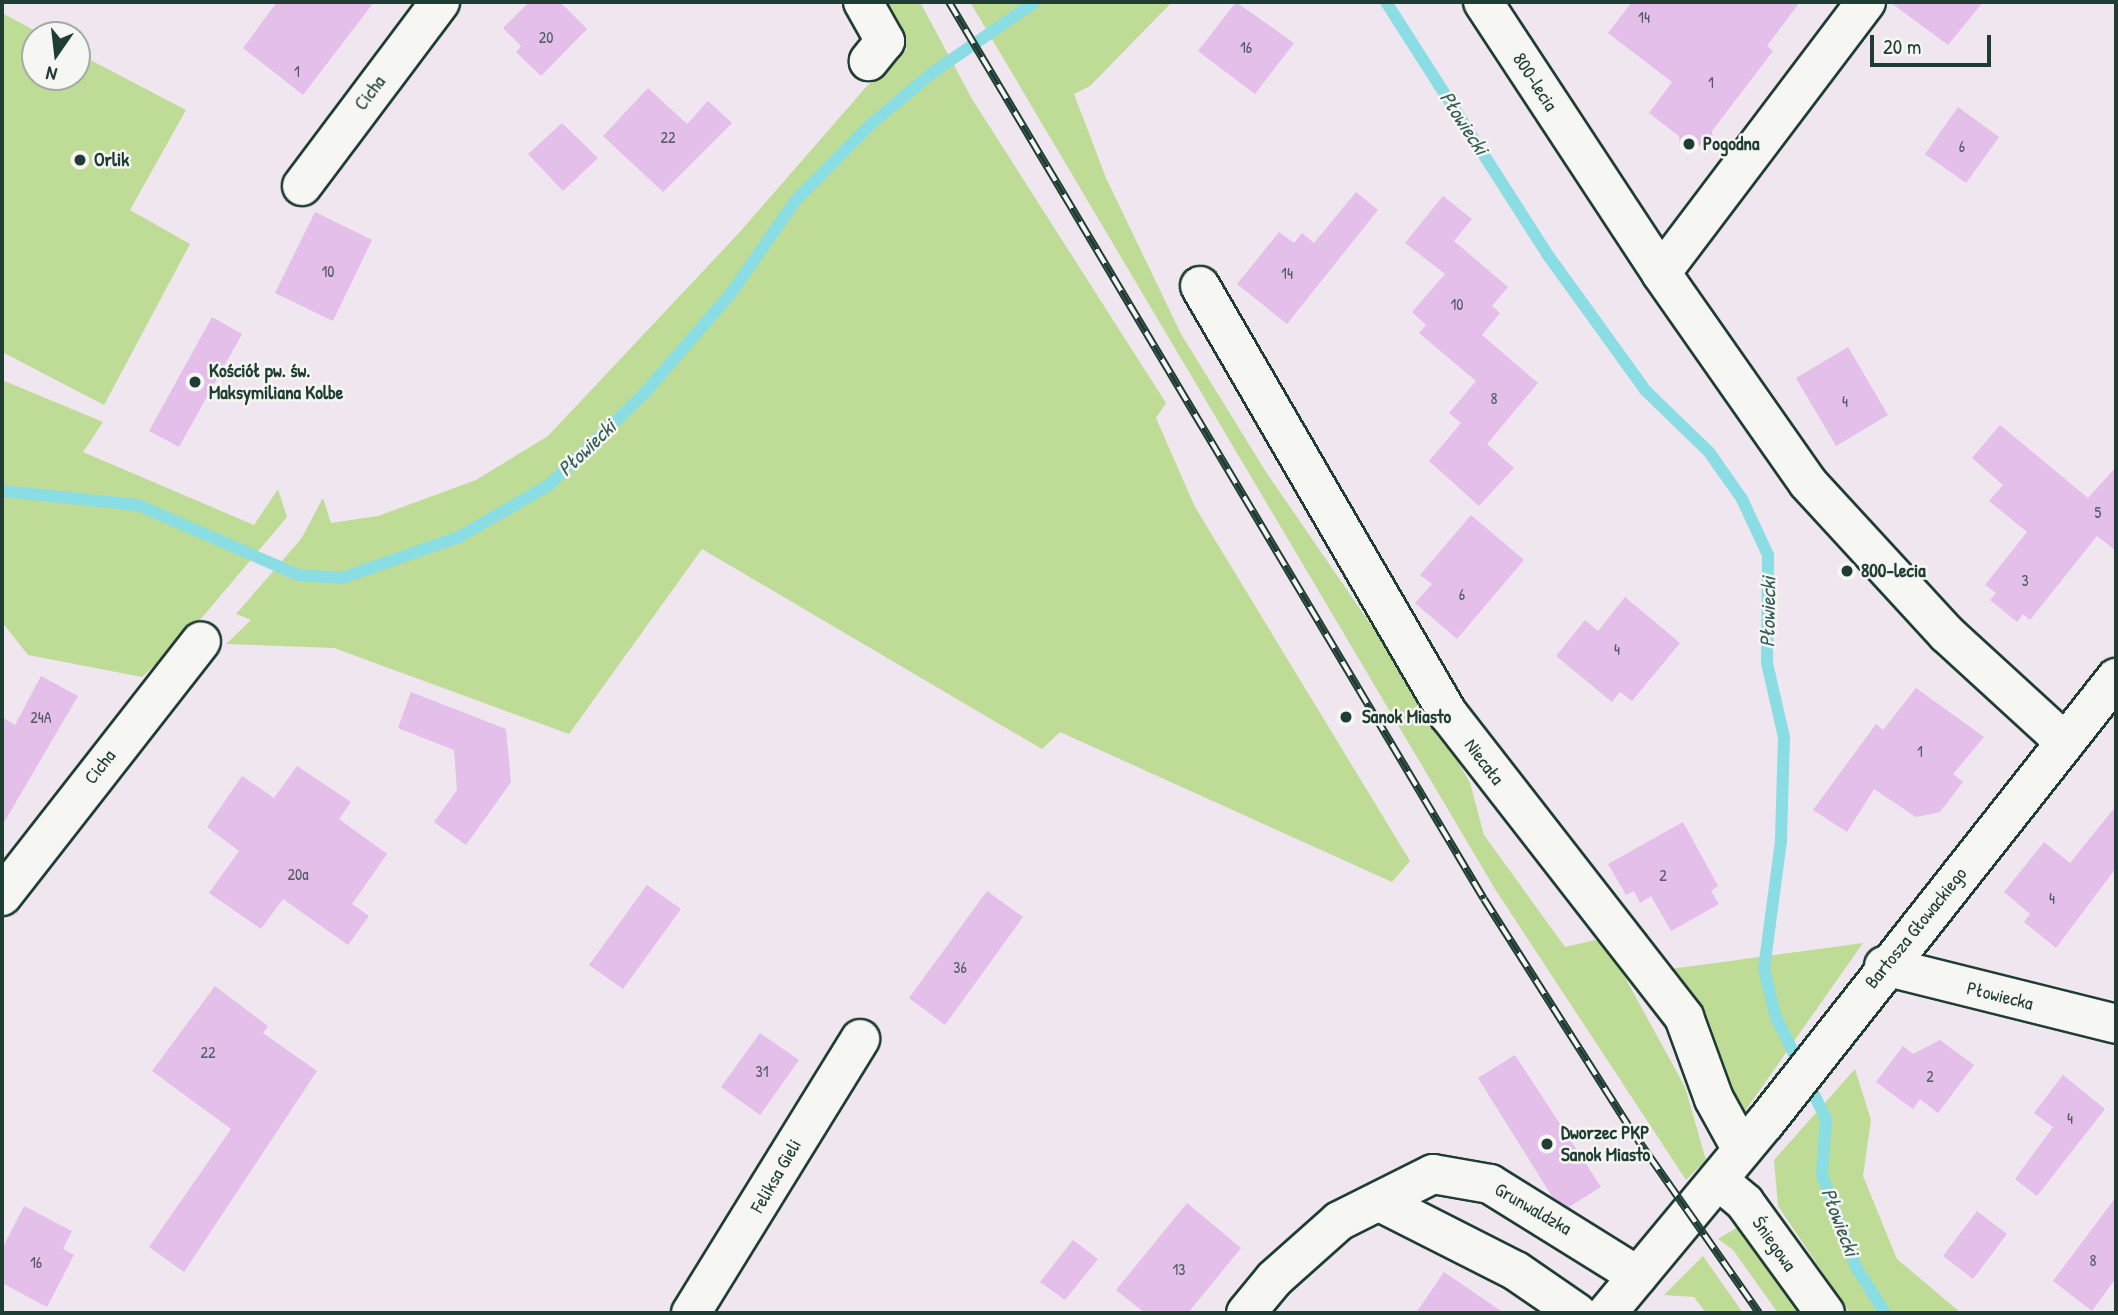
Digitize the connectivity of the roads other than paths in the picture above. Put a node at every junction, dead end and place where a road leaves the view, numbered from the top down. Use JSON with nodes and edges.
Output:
{"nodes":[{"id":1,"x":440,"y":2,"type":"edge"},
{"id":2,"x":863,"y":2,"type":"edge"},
{"id":3,"x":1483,"y":2,"type":"edge"},
{"id":4,"x":1866,"y":2,"type":"edge"},
{"id":5,"x":870,"y":61,"type":"dead end"},
{"id":6,"x":302,"y":186,"type":"dead end"},
{"id":7,"x":1661,"y":273,"type":"junction"},
{"id":8,"x":1200,"y":286,"type":"dead end"},
{"id":9,"x":201,"y":641,"type":"dead end"},
{"id":10,"x":2116,"y":678,"type":"edge"},
{"id":11,"x":2065,"y":742,"type":"junction"},
{"id":12,"x":2,"y":896,"type":"edge"},
{"id":13,"x":1884,"y":967,"type":"junction"},
{"id":14,"x":2116,"y":1024,"type":"edge"},
{"id":15,"x":860,"y":1039,"type":"dead end"},
{"id":16,"x":1754,"y":1137,"type":"junction"},
{"id":17,"x":1718,"y":1180,"type":"junction"},
{"id":18,"x":1382,"y":1203,"type":"junction"},
{"id":19,"x":1638,"y":1276,"type":"junction"},
{"id":20,"x":691,"y":1313,"type":"edge"},
{"id":21,"x":1245,"y":1313,"type":"edge"},
{"id":22,"x":1577,"y":1313,"type":"edge"},
{"id":23,"x":1607,"y":1313,"type":"edge"},
{"id":24,"x":1825,"y":1313,"type":"edge"}],
"edges":[{"from":1,"to":6,"type":"street","name":"Cicha"},
{"from":2,"to":5,"type":"street"},
{"from":3,"to":7,"type":"street","name":"800-lecia"},
{"from":4,"to":7,"type":"street"},
{"from":7,"to":11,"type":"street","name":"800-lecia"},
{"from":8,"to":16,"type":"street","name":"Niecała"},
{"from":9,"to":12,"type":"street","name":"Cicha"},
{"from":10,"to":11,"type":"street","name":"Bartosza Głowackiego"},
{"from":11,"to":13,"type":"street","name":"Bartosza Głowackiego"},
{"from":13,"to":14,"type":"street","name":"Płowiecka"},
{"from":13,"to":16,"type":"street","name":"Bartosza Głowackiego"},
{"from":15,"to":20,"type":"street","name":"Feliksa Gieli"},
{"from":16,"to":17,"type":"street","name":"Bartosza Głowackiego"},
{"from":17,"to":19,"type":"street","name":"Bartosza Głowackiego"},
{"from":17,"to":24,"type":"street","name":"Śniegowa"},
{"from":18,"to":19,"type":"street","name":"Grunwaldzka"},
{"from":18,"to":21,"type":"street","name":"Grunwaldzka"},
{"from":18,"to":22,"type":"street"},
{"from":19,"to":23,"type":"street","name":"Bartosza Głowackiego"}]}
